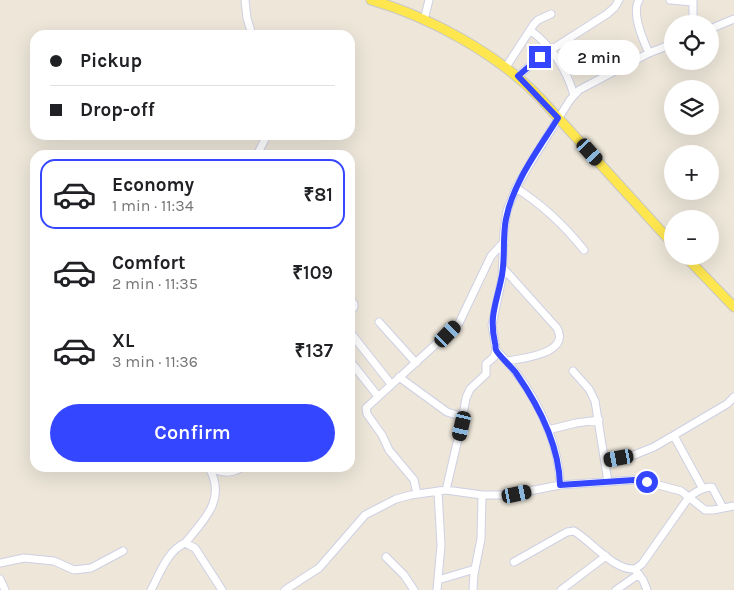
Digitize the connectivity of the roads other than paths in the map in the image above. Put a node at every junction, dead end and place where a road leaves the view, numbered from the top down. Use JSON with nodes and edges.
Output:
{"nodes":[{"id":1,"x":246,"y":0,"type":"edge"},
{"id":2,"x":371,"y":0,"type":"edge"},
{"id":3,"x":429,"y":0,"type":"edge"},
{"id":4,"x":619,"y":0,"type":"edge"},
{"id":5,"x":639,"y":0,"type":"edge"},
{"id":6,"x":670,"y":0,"type":"edge"},
{"id":7,"x":692,"y":1,"type":"edge"},
{"id":8,"x":551,"y":14,"type":"dead end"},
{"id":9,"x":693,"y":15,"type":"edge"},
{"id":10,"x":734,"y":19,"type":"edge"},
{"id":11,"x":424,"y":20,"type":"junction"},
{"id":12,"x":719,"y":25,"type":"edge"},
{"id":13,"x":251,"y":30,"type":"edge"},
{"id":14,"x":530,"y":30,"type":"junction"},
{"id":15,"x":664,"y":47,"type":"edge"},
{"id":16,"x":551,"y":49,"type":"junction"},
{"id":17,"x":649,"y":53,"type":"junction"},
{"id":18,"x":506,"y":66,"type":"junction"},
{"id":19,"x":518,"y":76,"type":"junction"},
{"id":20,"x":574,"y":95,"type":"junction"},
{"id":21,"x":558,"y":118,"type":"junction"},
{"id":22,"x":516,"y":188,"type":"junction"},
{"id":23,"x":664,"y":234,"type":"edge"},
{"id":24,"x":504,"y":242,"type":"junction"},
{"id":25,"x":584,"y":250,"type":"dead end"},
{"id":26,"x":694,"y":265,"type":"edge"},
{"id":27,"x":503,"y":268,"type":"junction"},
{"id":28,"x":734,"y":307,"type":"edge"},
{"id":29,"x":379,"y":322,"type":"dead end"},
{"id":30,"x":355,"y":338,"type":"edge"},
{"id":31,"x":496,"y":350,"type":"junction"},
{"id":32,"x":507,"y":361,"type":"junction"},
{"id":33,"x":416,"y":363,"type":"junction"},
{"id":34,"x":355,"y":367,"type":"edge"},
{"id":35,"x":573,"y":371,"type":"dead end"},
{"id":36,"x":400,"y":377,"type":"junction"},
{"id":37,"x":391,"y":384,"type":"junction"},
{"id":38,"x":378,"y":396,"type":"junction"},
{"id":39,"x":734,"y":397,"type":"edge"},
{"id":40,"x":463,"y":417,"type":"junction"},
{"id":41,"x":599,"y":420,"type":"junction"},
{"id":42,"x":548,"y":430,"type":"junction"},
{"id":43,"x":674,"y":436,"type":"junction"},
{"id":44,"x":605,"y":460,"type":"junction"},
{"id":45,"x":212,"y":472,"type":"edge"},
{"id":46,"x":608,"y":482,"type":"junction"},
{"id":47,"x":560,"y":485,"type":"junction"},
{"id":48,"x":703,"y":489,"type":"junction"},
{"id":49,"x":442,"y":490,"type":"junction"},
{"id":50,"x":417,"y":494,"type":"junction"},
{"id":51,"x":482,"y":494,"type":"junction"},
{"id":52,"x":689,"y":497,"type":"junction"},
{"id":53,"x":734,"y":506,"type":"edge"},
{"id":54,"x":723,"y":508,"type":"junction"},
{"id":55,"x":185,"y":543,"type":"junction"},
{"id":56,"x":123,"y":551,"type":"dead end"},
{"id":57,"x":606,"y":556,"type":"junction"},
{"id":58,"x":386,"y":557,"type":"dead end"},
{"id":59,"x":514,"y":562,"type":"dead end"},
{"id":60,"x":0,"y":563,"type":"edge"},
{"id":61,"x":475,"y":569,"type":"junction"},
{"id":62,"x":637,"y":572,"type":"junction"},
{"id":63,"x":0,"y":579,"type":"edge"},
{"id":64,"x":438,"y":580,"type":"junction"},
{"id":65,"x":6,"y":590,"type":"edge"},
{"id":66,"x":151,"y":590,"type":"edge"},
{"id":67,"x":222,"y":590,"type":"edge"},
{"id":68,"x":285,"y":590,"type":"edge"},
{"id":69,"x":414,"y":590,"type":"edge"},
{"id":70,"x":437,"y":590,"type":"edge"},
{"id":71,"x":473,"y":590,"type":"edge"},
{"id":72,"x":561,"y":590,"type":"edge"},
{"id":73,"x":616,"y":590,"type":"edge"},
{"id":74,"x":647,"y":590,"type":"edge"}],
"edges":[{"from":1,"to":13,"type":"street"},
{"from":2,"to":11,"type":"main road"},
{"from":3,"to":11,"type":"street"},
{"from":4,"to":16,"type":"street"},
{"from":5,"to":17,"type":"street"},
{"from":6,"to":7,"type":"street"},
{"from":7,"to":9,"type":"street"},
{"from":8,"to":14,"type":"street"},
{"from":10,"to":12,"type":"street"},
{"from":11,"to":18,"type":"main road"},
{"from":14,"to":16,"type":"street"},
{"from":14,"to":18,"type":"street"},
{"from":15,"to":17,"type":"street"},
{"from":16,"to":19,"type":"street"},
{"from":16,"to":20,"type":"street"},
{"from":17,"to":20,"type":"street"},
{"from":18,"to":19,"type":"main road"},
{"from":19,"to":21,"type":"main road"},
{"from":20,"to":21,"type":"street"},
{"from":21,"to":22,"type":"street"},
{"from":21,"to":23,"type":"main road"},
{"from":22,"to":24,"type":"street"},
{"from":22,"to":25,"type":"street"},
{"from":24,"to":27,"type":"street"},
{"from":24,"to":33,"type":"street"},
{"from":26,"to":28,"type":"main road"},
{"from":27,"to":31,"type":"street"},
{"from":27,"to":32,"type":"street"},
{"from":29,"to":33,"type":"street"},
{"from":30,"to":37,"type":"street"},
{"from":31,"to":32,"type":"street"},
{"from":31,"to":40,"type":"street"},
{"from":32,"to":42,"type":"street"},
{"from":33,"to":36,"type":"street"},
{"from":34,"to":38,"type":"street"},
{"from":35,"to":41,"type":"street"},
{"from":36,"to":37,"type":"street"},
{"from":36,"to":40,"type":"street"},
{"from":37,"to":38,"type":"street"},
{"from":38,"to":50,"type":"street"},
{"from":39,"to":43,"type":"street"},
{"from":40,"to":49,"type":"street"},
{"from":41,"to":42,"type":"street"},
{"from":41,"to":44,"type":"street"},
{"from":42,"to":47,"type":"street"},
{"from":43,"to":44,"type":"street"},
{"from":43,"to":48,"type":"street"},
{"from":44,"to":46,"type":"street"},
{"from":45,"to":55,"type":"street"},
{"from":46,"to":47,"type":"street"},
{"from":46,"to":52,"type":"street"},
{"from":47,"to":51,"type":"street"},
{"from":48,"to":52,"type":"street"},
{"from":48,"to":54,"type":"street"},
{"from":49,"to":50,"type":"street"},
{"from":49,"to":51,"type":"street"},
{"from":49,"to":64,"type":"street"},
{"from":50,"to":68,"type":"street"},
{"from":51,"to":61,"type":"street"},
{"from":52,"to":54,"type":"street"},
{"from":52,"to":62,"type":"street"},
{"from":53,"to":54,"type":"street"},
{"from":55,"to":66,"type":"street"},
{"from":55,"to":67,"type":"street"},
{"from":56,"to":60,"type":"street"},
{"from":57,"to":59,"type":"street"},
{"from":57,"to":62,"type":"street"},
{"from":57,"to":72,"type":"street"},
{"from":58,"to":69,"type":"street"},
{"from":61,"to":64,"type":"street"},
{"from":61,"to":71,"type":"street"},
{"from":62,"to":73,"type":"street"},
{"from":62,"to":74,"type":"street"},
{"from":63,"to":65,"type":"street"},
{"from":64,"to":70,"type":"street"}]}
